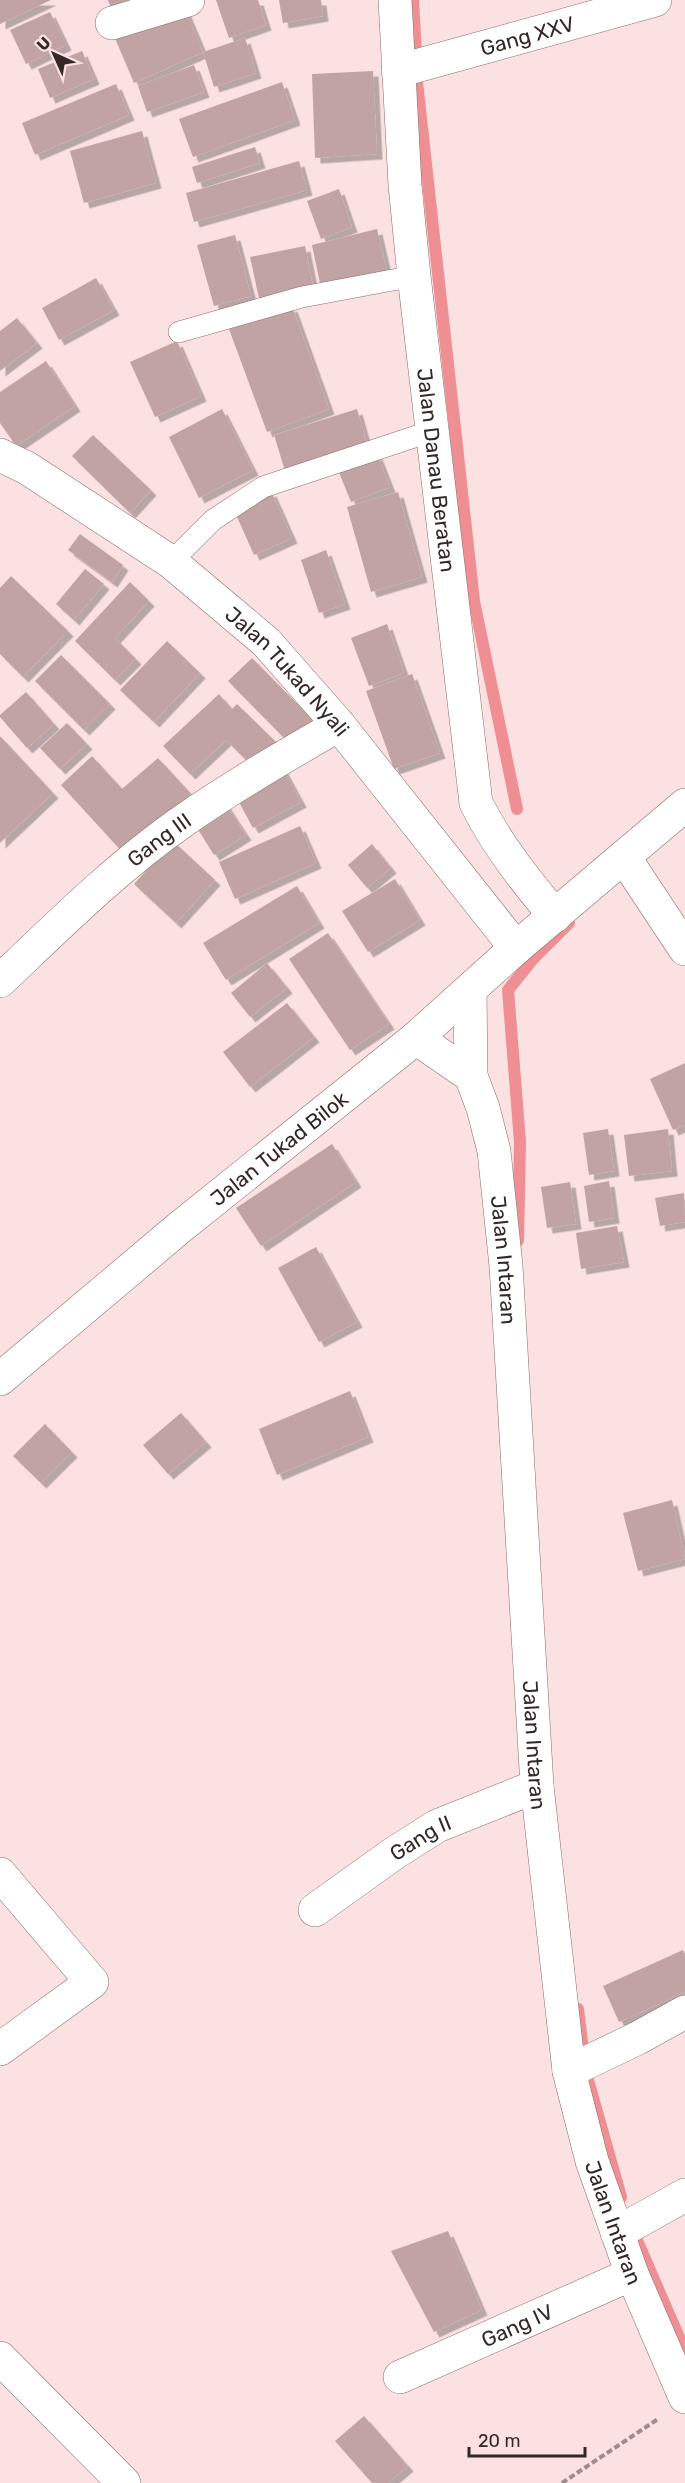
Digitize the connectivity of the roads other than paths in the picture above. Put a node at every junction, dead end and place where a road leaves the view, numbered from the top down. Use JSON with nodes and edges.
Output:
{"nodes":[{"id":1,"x":188,"y":0,"type":"edge"},
{"id":2,"x":395,"y":0,"type":"edge"},
{"id":3,"x":655,"y":0,"type":"edge"},
{"id":4,"x":112,"y":23,"type":"dead end"},
{"id":5,"x":398,"y":71,"type":"junction"},
{"id":6,"x":414,"y":276,"type":"junction"},
{"id":7,"x":179,"y":332,"type":"dead end"},
{"id":8,"x":432,"y":430,"type":"junction"},
{"id":9,"x":0,"y":455,"type":"edge"},
{"id":10,"x":171,"y":562,"type":"junction"},
{"id":11,"x":339,"y":724,"type":"junction"},
{"id":12,"x":685,"y":805,"type":"edge"},
{"id":13,"x":624,"y":857,"type":"junction"},
{"id":14,"x":516,"y":869,"type":"junction"},
{"id":15,"x":479,"y":904,"type":"junction"},
{"id":16,"x":555,"y":916,"type":"junction"},
{"id":17,"x":516,"y":948,"type":"junction"},
{"id":18,"x":685,"y":949,"type":"edge"},
{"id":19,"x":0,"y":981,"type":"edge"},
{"id":20,"x":470,"y":990,"type":"junction"},
{"id":21,"x":416,"y":1038,"type":"junction"},
{"id":22,"x":471,"y":1076,"type":"junction"},
{"id":23,"x":0,"y":1379,"type":"edge"},
{"id":24,"x":537,"y":1786,"type":"junction"},
{"id":25,"x":0,"y":1874,"type":"edge"},
{"id":26,"x":315,"y":1910,"type":"dead end"},
{"id":27,"x":685,"y":2012,"type":"edge"},
{"id":28,"x":0,"y":2049,"type":"edge"},
{"id":29,"x":569,"y":2071,"type":"junction"},
{"id":30,"x":685,"y":2195,"type":"edge"},
{"id":31,"x":617,"y":2233,"type":"junction"},
{"id":32,"x":632,"y":2274,"type":"junction"},
{"id":33,"x":0,"y":2358,"type":"edge"},
{"id":34,"x":400,"y":2377,"type":"dead end"},
{"id":35,"x":676,"y":2405,"type":"edge"},
{"id":36,"x":124,"y":2483,"type":"edge"}],
"edges":[{"from":1,"to":4,"type":"street"},
{"from":2,"to":5,"type":"street","name":"Jalan Danau Beratan"},
{"from":3,"to":5,"type":"street","name":"Gang XXV"},
{"from":5,"to":6,"type":"street","name":"Jalan Danau Beratan"},
{"from":6,"to":7,"type":"lane"},
{"from":6,"to":8,"type":"street","name":"Jalan Danau Beratan"},
{"from":8,"to":10,"type":"lane"},
{"from":8,"to":14,"type":"street","name":"Jalan Danau Beratan"},
{"from":9,"to":10,"type":"street","name":"Jalan Tukad Nyali"},
{"from":10,"to":11,"type":"street","name":"Jalan Tukad Nyali"},
{"from":11,"to":15,"type":"street","name":"Jalan Tukad Nyali"},
{"from":11,"to":19,"type":"street","name":"Gang III"},
{"from":12,"to":13,"type":"street","name":"Jalan Tukad Bilok"},
{"from":13,"to":16,"type":"street","name":"Jalan Tukad Bilok"},
{"from":13,"to":18,"type":"street"},
{"from":14,"to":15,"type":"street"},
{"from":14,"to":16,"type":"street","name":"Jalan Danau Beratan"},
{"from":15,"to":17,"type":"street","name":"Jalan Tukad Nyali"},
{"from":16,"to":17,"type":"street","name":"Jalan Tukad Bilok"},
{"from":17,"to":20,"type":"street","name":"Jalan Tukad Bilok"},
{"from":20,"to":21,"type":"street","name":"Jalan Tukad Bilok"},
{"from":20,"to":22,"type":"street","name":"Jalan Intaran"},
{"from":21,"to":22,"type":"street"},
{"from":21,"to":23,"type":"street","name":"Jalan Tukad Bilok"},
{"from":22,"to":24,"type":"street","name":"Jalan Intaran"},
{"from":24,"to":26,"type":"street","name":"Gang II"},
{"from":24,"to":29,"type":"street","name":"Jalan Intaran"},
{"from":25,"to":28,"type":"street"},
{"from":27,"to":29,"type":"street"},
{"from":29,"to":31,"type":"street","name":"Jalan Intaran"},
{"from":30,"to":31,"type":"street"},
{"from":31,"to":32,"type":"street","name":"Jalan Intaran"},
{"from":32,"to":34,"type":"street","name":"Gang IV"},
{"from":32,"to":35,"type":"street","name":"Jalan Intaran"},
{"from":33,"to":36,"type":"street"}]}
